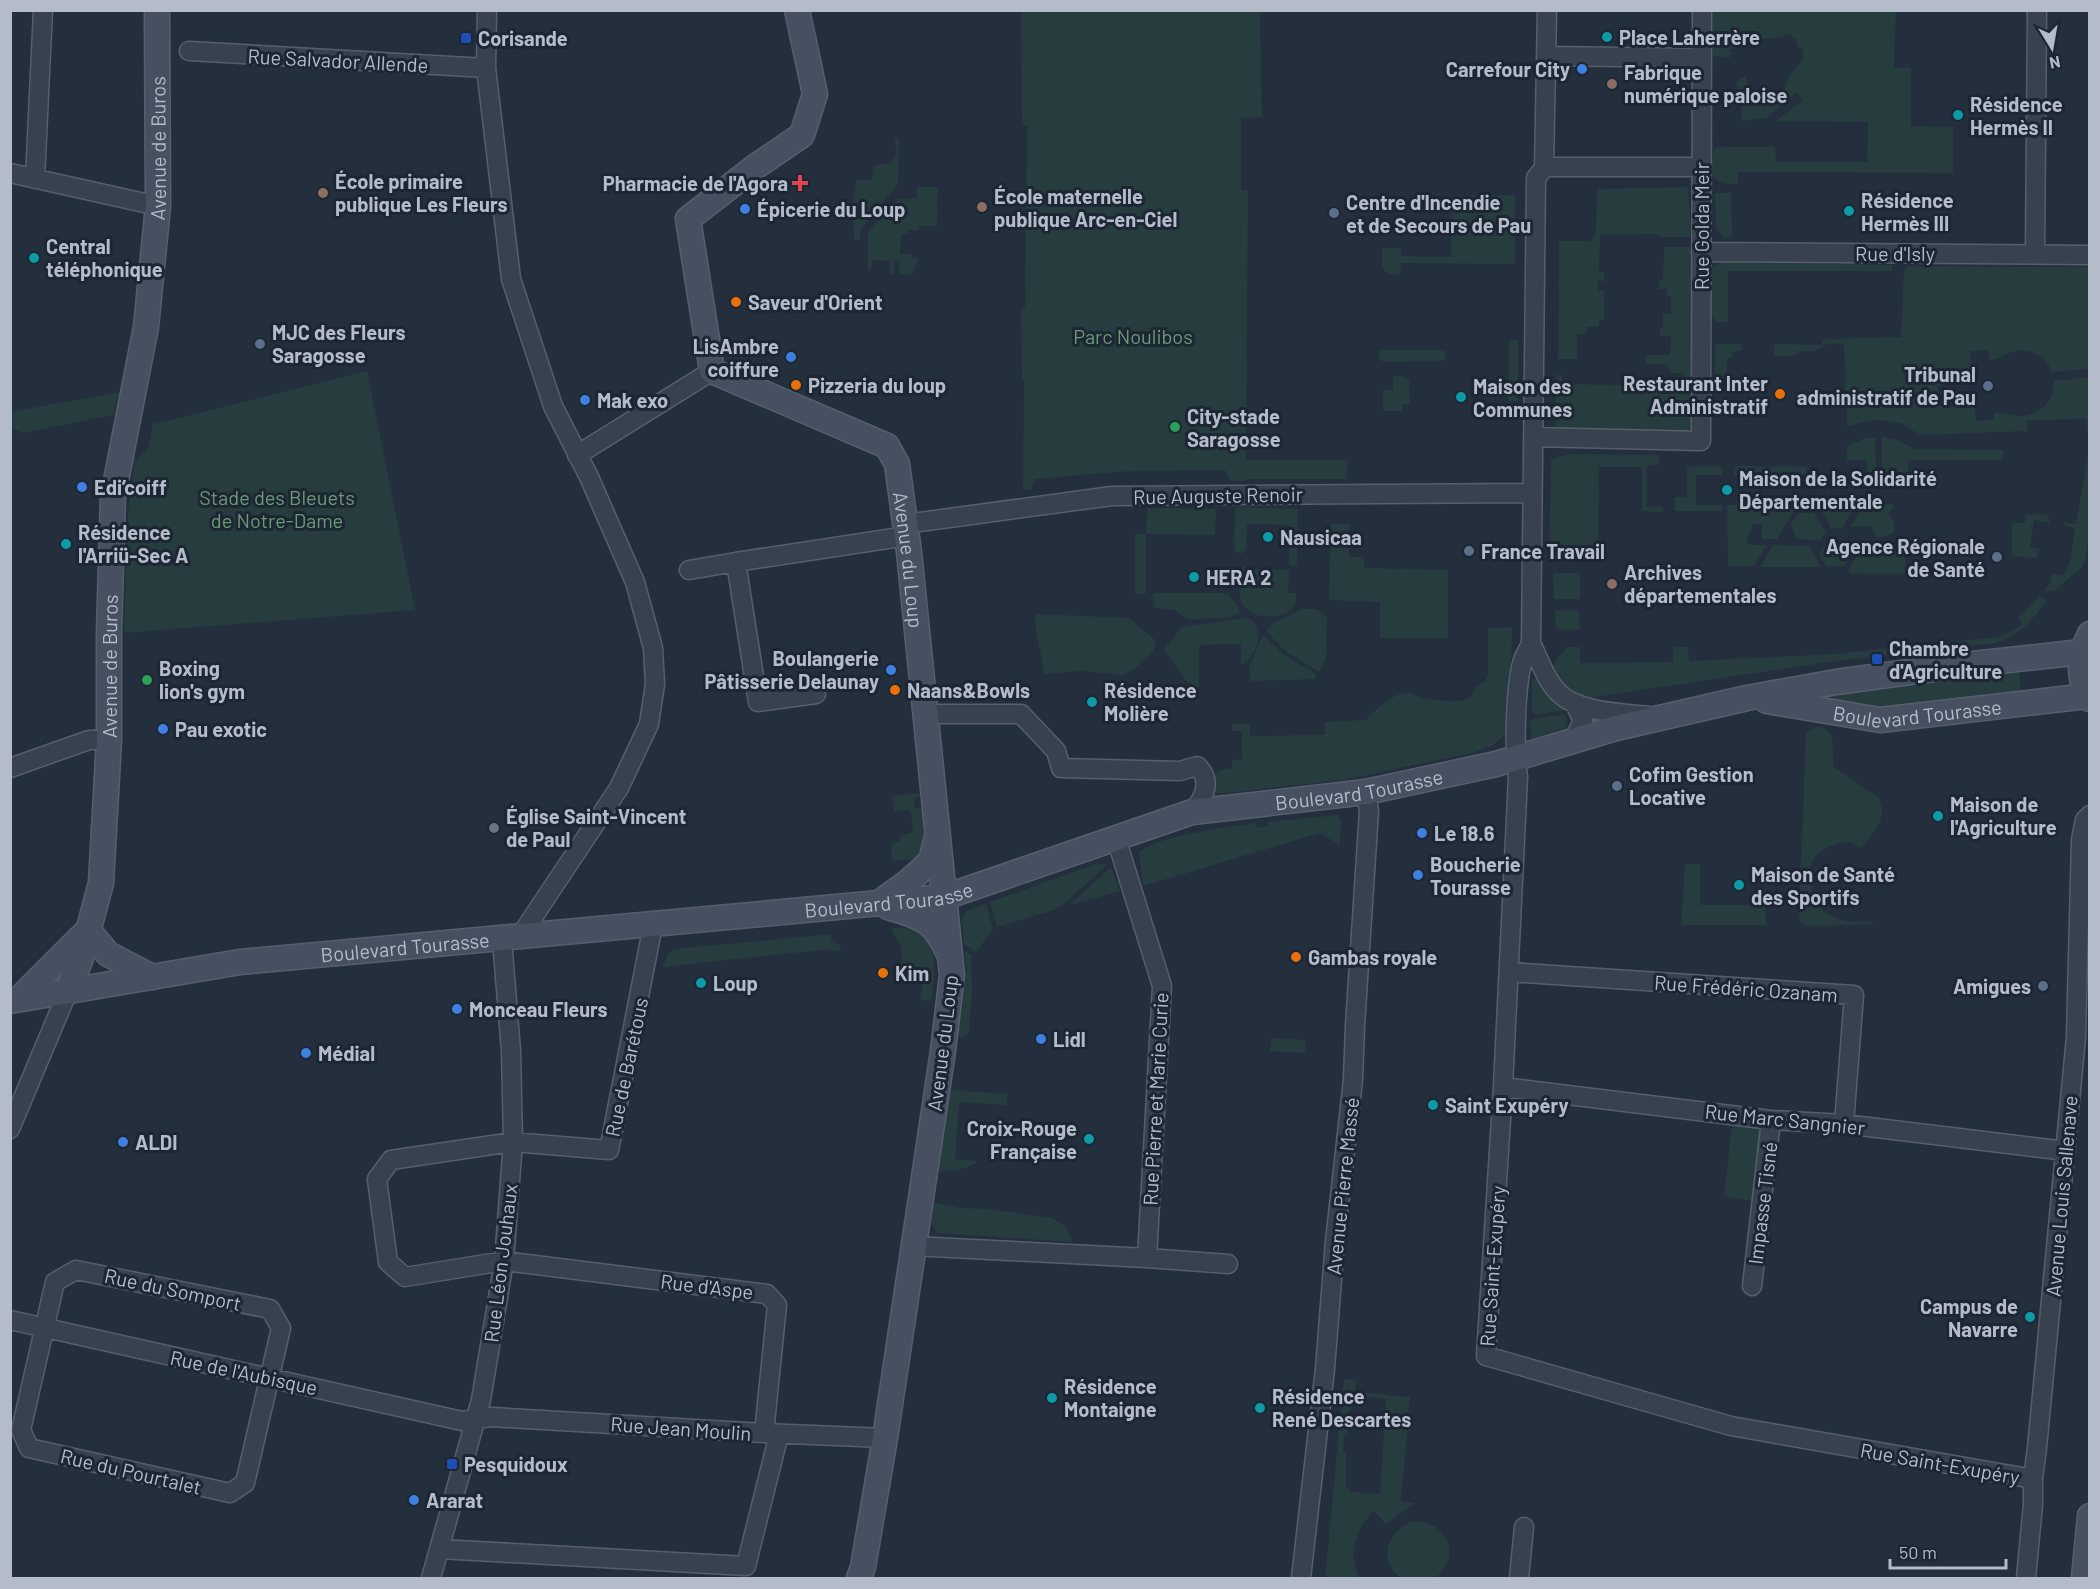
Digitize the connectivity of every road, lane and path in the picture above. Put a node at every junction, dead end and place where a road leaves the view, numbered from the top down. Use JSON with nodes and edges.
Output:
{"nodes":[{"id":1,"x":44,"y":10,"type":"edge"},
{"id":2,"x":157,"y":10,"type":"edge"},
{"id":3,"x":486,"y":10,"type":"edge"},
{"id":4,"x":797,"y":10,"type":"edge"},
{"id":5,"x":1547,"y":10,"type":"edge"},
{"id":6,"x":1702,"y":10,"type":"edge"},
{"id":7,"x":2037,"y":10,"type":"edge"},
{"id":8,"x":189,"y":51,"type":"dead end"},
{"id":9,"x":1546,"y":56,"type":"junction"},
{"id":10,"x":1702,"y":58,"type":"junction"},
{"id":11,"x":486,"y":68,"type":"junction"},
{"id":12,"x":1701,"y":166,"type":"junction"},
{"id":13,"x":1543,"y":169,"type":"junction"},
{"id":14,"x":10,"y":173,"type":"edge"},
{"id":15,"x":35,"y":178,"type":"junction"},
{"id":16,"x":158,"y":206,"type":"junction"},
{"id":17,"x":1701,"y":252,"type":"junction"},
{"id":18,"x":2035,"y":254,"type":"junction"},
{"id":19,"x":2090,"y":255,"type":"edge"},
{"id":20,"x":712,"y":371,"type":"junction"},
{"id":21,"x":1533,"y":437,"type":"junction"},
{"id":22,"x":577,"y":455,"type":"junction"},
{"id":23,"x":1532,"y":493,"type":"junction"},
{"id":24,"x":906,"y":530,"type":"junction"},
{"id":25,"x":736,"y":562,"type":"junction"},
{"id":26,"x":689,"y":570,"type":"dead end"},
{"id":27,"x":1532,"y":643,"type":"junction"},
{"id":28,"x":2086,"y":643,"type":"edge"},
{"id":29,"x":816,"y":694,"type":"dead end"},
{"id":30,"x":2089,"y":697,"type":"edge"},
{"id":31,"x":1747,"y":698,"type":"junction"},
{"id":32,"x":1575,"y":704,"type":"junction"},
{"id":33,"x":926,"y":714,"type":"junction"},
{"id":34,"x":1662,"y":717,"type":"junction"},
{"id":35,"x":109,"y":740,"type":"junction"},
{"id":36,"x":1573,"y":741,"type":"junction"},
{"id":37,"x":1515,"y":759,"type":"junction"},
{"id":38,"x":10,"y":768,"type":"edge"},
{"id":39,"x":1366,"y":792,"type":"junction"},
{"id":40,"x":1192,"y":812,"type":"junction"},
{"id":41,"x":2090,"y":814,"type":"edge"},
{"id":42,"x":938,"y":832,"type":"junction"},
{"id":43,"x":1116,"y":838,"type":"junction"},
{"id":44,"x":945,"y":897,"type":"junction"},
{"id":45,"x":877,"y":904,"type":"junction"},
{"id":46,"x":654,"y":925,"type":"junction"},
{"id":47,"x":88,"y":930,"type":"junction"},
{"id":48,"x":511,"y":939,"type":"junction"},
{"id":49,"x":951,"y":959,"type":"junction"},
{"id":50,"x":1509,"y":972,"type":"junction"},
{"id":51,"x":152,"y":977,"type":"junction"},
{"id":52,"x":68,"y":991,"type":"junction"},
{"id":53,"x":15,"y":1000,"type":"edge"},
{"id":54,"x":1503,"y":1087,"type":"junction"},
{"id":55,"x":1772,"y":1120,"type":"junction"},
{"id":56,"x":1844,"y":1124,"type":"junction"},
{"id":57,"x":10,"y":1129,"type":"edge"},
{"id":58,"x":513,"y":1142,"type":"junction"},
{"id":59,"x":2066,"y":1151,"type":"junction"},
{"id":60,"x":913,"y":1246,"type":"junction"},
{"id":61,"x":1147,"y":1258,"type":"junction"},
{"id":62,"x":504,"y":1261,"type":"junction"},
{"id":63,"x":1228,"y":1264,"type":"dead end"},
{"id":64,"x":1752,"y":1286,"type":"dead end"},
{"id":65,"x":10,"y":1320,"type":"edge"},
{"id":66,"x":45,"y":1328,"type":"junction"},
{"id":67,"x":269,"y":1377,"type":"junction"},
{"id":68,"x":477,"y":1419,"type":"junction"},
{"id":69,"x":771,"y":1434,"type":"junction"},
{"id":70,"x":885,"y":1438,"type":"junction"},
{"id":71,"x":2033,"y":1479,"type":"junction"},
{"id":72,"x":2090,"y":1516,"type":"edge"},
{"id":73,"x":1524,"y":1527,"type":"dead end"},
{"id":74,"x":440,"y":1549,"type":"junction"},
{"id":75,"x":431,"y":1578,"type":"edge"},
{"id":76,"x":859,"y":1578,"type":"edge"},
{"id":77,"x":1301,"y":1578,"type":"edge"},
{"id":78,"x":1519,"y":1578,"type":"edge"},
{"id":79,"x":2026,"y":1578,"type":"edge"},
{"id":80,"x":2084,"y":1578,"type":"edge"}],
"edges":[{"from":1,"to":15,"type":"street"},
{"from":2,"to":16,"type":"main road","name":"Avenue de Buros"},
{"from":3,"to":11,"type":"street"},
{"from":4,"to":20,"type":"main road"},
{"from":5,"to":9,"type":"street"},
{"from":6,"to":10,"type":"street","name":"Rue Golda Meir"},
{"from":7,"to":18,"type":"street"},
{"from":8,"to":11,"type":"street","name":"Rue Salvador Allende"},
{"from":9,"to":10,"type":"street"},
{"from":9,"to":13,"type":"street"},
{"from":10,"to":12,"type":"street","name":"Rue Golda Meir"},
{"from":11,"to":22,"type":"street"},
{"from":12,"to":13,"type":"street"},
{"from":12,"to":17,"type":"street","name":"Rue Golda Meir"},
{"from":13,"to":21,"type":"street"},
{"from":14,"to":15,"type":"street"},
{"from":15,"to":16,"type":"street"},
{"from":16,"to":35,"type":"main road","name":"Avenue de Buros"},
{"from":17,"to":18,"type":"street","name":"Rue d'Isly"},
{"from":17,"to":21,"type":"street","name":"Rue Golda Meir"},
{"from":18,"to":19,"type":"street","name":"Rue d'Isly"},
{"from":20,"to":22,"type":"street"},
{"from":20,"to":24,"type":"main road","name":"Avenue du Loup"},
{"from":21,"to":23,"type":"street"},
{"from":22,"to":48,"type":"street"},
{"from":23,"to":24,"type":"street","name":"Rue Auguste Renoir"},
{"from":23,"to":27,"type":"street"},
{"from":24,"to":25,"type":"street","name":"Rue Auguste Renoir"},
{"from":24,"to":33,"type":"main road","name":"Avenue du Loup"},
{"from":25,"to":26,"type":"street","name":"Rue Auguste Renoir"},
{"from":25,"to":29,"type":"street"},
{"from":27,"to":32,"type":"street"},
{"from":27,"to":37,"type":"street","name":"Rue Saint-Exupéry"},
{"from":28,"to":30,"type":"main road"},
{"from":28,"to":31,"type":"main road","name":"Boulevard Tourasse"},
{"from":30,"to":31,"type":"main road","name":"Boulevard Tourasse"},
{"from":31,"to":34,"type":"main road","name":"Boulevard Tourasse"},
{"from":32,"to":34,"type":"street"},
{"from":32,"to":36,"type":"street"},
{"from":33,"to":40,"type":"street"},
{"from":33,"to":42,"type":"main road","name":"Avenue du Loup"},
{"from":34,"to":36,"type":"main road","name":"Boulevard Tourasse"},
{"from":35,"to":38,"type":"street"},
{"from":35,"to":47,"type":"main road","name":"Avenue de Buros"},
{"from":36,"to":37,"type":"main road","name":"Boulevard Tourasse"},
{"from":37,"to":39,"type":"main road","name":"Boulevard Tourasse"},
{"from":37,"to":50,"type":"street","name":"Rue Saint-Exupéry"},
{"from":39,"to":40,"type":"main road","name":"Boulevard Tourasse"},
{"from":39,"to":77,"type":"street","name":"Avenue Pierre Massé"},
{"from":40,"to":43,"type":"main road","name":"Boulevard Tourasse"},
{"from":41,"to":59,"type":"street","name":"Avenue Louis Sallenave"},
{"from":42,"to":44,"type":"main road","name":"Avenue du Loup"},
{"from":42,"to":45,"type":"main road"},
{"from":43,"to":44,"type":"main road","name":"Boulevard Tourasse"},
{"from":43,"to":61,"type":"street","name":"Rue Pierre et Marie Curie"},
{"from":44,"to":45,"type":"main road","name":"Boulevard Tourasse"},
{"from":44,"to":49,"type":"main road","name":"Avenue du Loup"},
{"from":45,"to":46,"type":"main road","name":"Boulevard Tourasse"},
{"from":45,"to":49,"type":"main road"},
{"from":46,"to":48,"type":"main road","name":"Boulevard Tourasse"},
{"from":46,"to":58,"type":"street","name":"Rue de Barétous"},
{"from":47,"to":51,"type":"main road"},
{"from":47,"to":52,"type":"main road","name":"Avenue de Buros"},
{"from":47,"to":53,"type":"main road"},
{"from":48,"to":51,"type":"main road","name":"Boulevard Tourasse"},
{"from":48,"to":58,"type":"street","name":"Rue Léon Jouhaux"},
{"from":49,"to":60,"type":"main road","name":"Avenue du Loup"},
{"from":50,"to":54,"type":"street","name":"Rue Saint-Exupéry"},
{"from":50,"to":56,"type":"street","name":"Rue Frédéric Ozanam"},
{"from":51,"to":52,"type":"main road","name":"Boulevard Tourasse"},
{"from":52,"to":53,"type":"main road","name":"Boulevard Tourasse"},
{"from":52,"to":57,"type":"street","name":"Avenue de Buros"},
{"from":54,"to":55,"type":"street","name":"Rue Marc Sangnier"},
{"from":54,"to":71,"type":"street","name":"Rue Saint-Exupéry"},
{"from":55,"to":56,"type":"street","name":"Rue Marc Sangnier"},
{"from":55,"to":64,"type":"street","name":"Impasse Tisné"},
{"from":56,"to":59,"type":"street","name":"Rue Marc Sangnier"},
{"from":58,"to":62,"type":"street","name":"Rue Léon Jouhaux"},
{"from":58,"to":62,"type":"street","name":"Rue d'Aspe"},
{"from":59,"to":71,"type":"street","name":"Avenue Louis Sallenave"},
{"from":60,"to":61,"type":"street"},
{"from":60,"to":70,"type":"main road","name":"Avenue du Loup"},
{"from":61,"to":63,"type":"street"},
{"from":62,"to":68,"type":"street","name":"Rue Léon Jouhaux"},
{"from":62,"to":69,"type":"street","name":"Rue d'Aspe"},
{"from":65,"to":66,"type":"street","name":"Rue de l'Aubisque"},
{"from":66,"to":67,"type":"street","name":"Rue de l'Aubisque"},
{"from":66,"to":67,"type":"street","name":"Rue du Somport"},
{"from":66,"to":67,"type":"street","name":"Rue du Pourtalet"},
{"from":67,"to":68,"type":"street","name":"Rue de l'Aubisque"},
{"from":68,"to":69,"type":"street","name":"Rue Jean Moulin"},
{"from":68,"to":74,"type":"street","name":"Rue Léon Jouhaux"},
{"from":69,"to":70,"type":"street","name":"Rue Jean Moulin"},
{"from":69,"to":74,"type":"street","name":"Rue d'Aspe"},
{"from":70,"to":76,"type":"main road","name":"Avenue du Loup"},
{"from":71,"to":79,"type":"street","name":"Avenue Louis Sallenave"},
{"from":72,"to":80,"type":"main road"},
{"from":73,"to":78,"type":"street"},
{"from":74,"to":75,"type":"street","name":"Rue Léon Jouhaux"}]}
